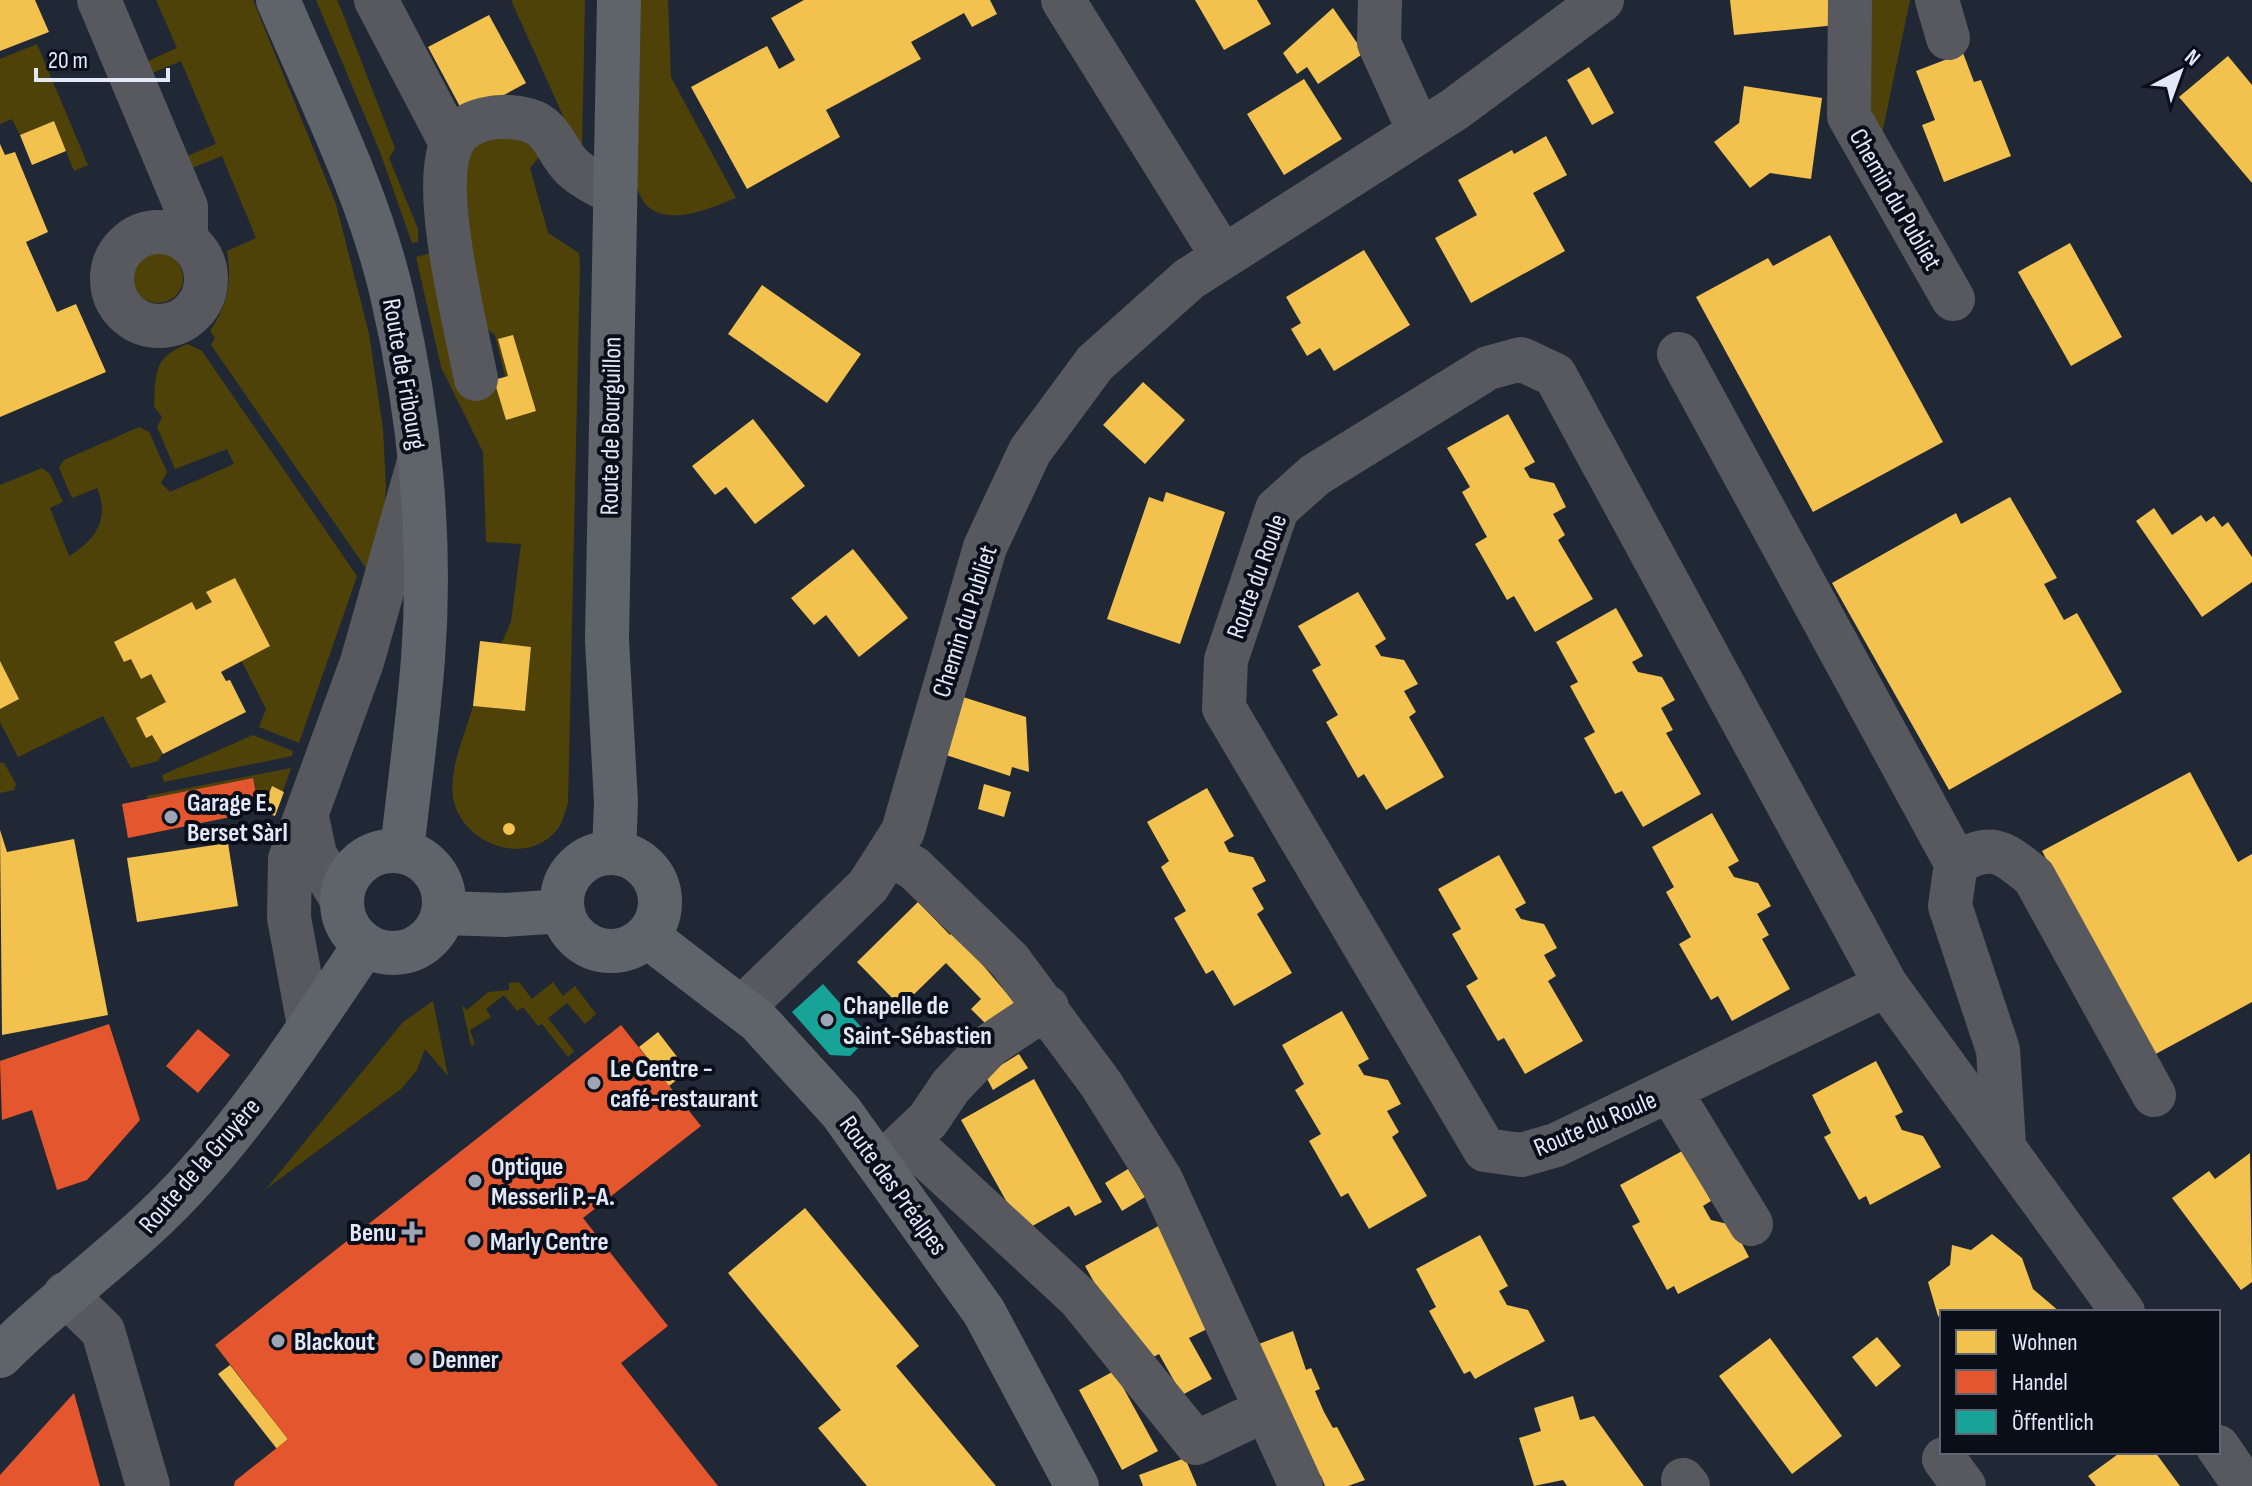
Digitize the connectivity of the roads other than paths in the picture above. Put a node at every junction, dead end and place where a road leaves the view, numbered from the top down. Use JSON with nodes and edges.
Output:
{"nodes":[{"id":1,"x":99,"y":0,"type":"edge"},
{"id":2,"x":278,"y":0,"type":"edge"},
{"id":3,"x":376,"y":0,"type":"edge"},
{"id":4,"x":619,"y":0,"type":"edge"},
{"id":5,"x":1063,"y":0,"type":"edge"},
{"id":6,"x":1380,"y":0,"type":"edge"},
{"id":7,"x":1602,"y":0,"type":"edge"},
{"id":8,"x":1850,"y":0,"type":"edge"},
{"id":9,"x":1419,"y":131,"type":"junction"},
{"id":10,"x":451,"y":143,"type":"junction"},
{"id":11,"x":614,"y":193,"type":"junction"},
{"id":12,"x":186,"y":239,"type":"dead end"},
{"id":13,"x":1223,"y":257,"type":"junction"},
{"id":14,"x":1953,"y":299,"type":"dead end"},
{"id":15,"x":1679,"y":354,"type":"dead end"},
{"id":16,"x":476,"y":379,"type":"dead end"},
{"id":17,"x":420,"y":459,"type":"junction"},
{"id":18,"x":307,"y":817,"type":"junction"},
{"id":19,"x":402,"y":851,"type":"junction"},
{"id":20,"x":614,"y":853,"type":"junction"},
{"id":21,"x":889,"y":854,"type":"junction"},
{"id":22,"x":1956,"y":863,"type":"junction"},
{"id":23,"x":341,"y":898,"type":"junction"},
{"id":24,"x":562,"y":911,"type":"junction"},
{"id":25,"x":444,"y":913,"type":"junction"},
{"id":26,"x":647,"y":936,"type":"junction"},
{"id":27,"x":365,"y":945,"type":"junction"},
{"id":28,"x":1886,"y":985,"type":"junction"},
{"id":29,"x":1047,"y":1007,"type":"junction"},
{"id":30,"x":742,"y":1008,"type":"junction"},
{"id":31,"x":309,"y":1025,"type":"junction"},
{"id":32,"x":1670,"y":1091,"type":"junction"},
{"id":33,"x":2154,"y":1095,"type":"dead end"},
{"id":34,"x":2004,"y":1145,"type":"junction"},
{"id":35,"x":895,"y":1152,"type":"junction"},
{"id":36,"x":1751,"y":1224,"type":"dead end"},
{"id":37,"x":65,"y":1294,"type":"junction"},
{"id":38,"x":2122,"y":1310,"type":"edge"},
{"id":39,"x":6,"y":1339,"type":"edge"},
{"id":40,"x":1265,"y":1410,"type":"junction"},
{"id":41,"x":2220,"y":1450,"type":"edge"},
{"id":42,"x":148,"y":1486,"type":"edge"},
{"id":43,"x":1077,"y":1486,"type":"edge"},
{"id":44,"x":1301,"y":1486,"type":"edge"},
{"id":45,"x":2245,"y":1486,"type":"edge"}],
"edges":[{"from":1,"to":12,"type":"street"},
{"from":2,"to":17,"type":"main road","name":"Route de Fribourg"},
{"from":3,"to":10,"type":"street"},
{"from":4,"to":11,"type":"main road","name":"Route de Bourguillon"},
{"from":5,"to":13,"type":"street"},
{"from":6,"to":9,"type":"street"},
{"from":7,"to":9,"type":"street","name":"Chemin du Publiet"},
{"from":8,"to":14,"type":"street","name":"Chemin du Publiet"},
{"from":9,"to":13,"type":"street","name":"Chemin du Publiet"},
{"from":10,"to":11,"type":"street"},
{"from":10,"to":16,"type":"street"},
{"from":11,"to":20,"type":"main road","name":"Route de Bourguillon"},
{"from":13,"to":21,"type":"street","name":"Chemin du Publiet"},
{"from":15,"to":22,"type":"street"},
{"from":17,"to":18,"type":"street"},
{"from":17,"to":19,"type":"main road","name":"Route de Fribourg"},
{"from":18,"to":23,"type":"street"},
{"from":18,"to":31,"type":"street"},
{"from":19,"to":23,"type":"main road"},
{"from":19,"to":25,"type":"main road"},
{"from":20,"to":24,"type":"main road"},
{"from":20,"to":26,"type":"main road"},
{"from":21,"to":29,"type":"street"},
{"from":21,"to":30,"type":"street","name":"Chemin du Publiet"},
{"from":22,"to":33,"type":"street"},
{"from":22,"to":34,"type":"street"},
{"from":23,"to":27,"type":"main road"},
{"from":24,"to":25,"type":"main road"},
{"from":24,"to":26,"type":"main road"},
{"from":25,"to":27,"type":"main road"},
{"from":26,"to":30,"type":"main road","name":"Route des Préalpes"},
{"from":27,"to":31,"type":"main road","name":"Route de la Gruyère"},
{"from":28,"to":32,"type":"street","name":"Route du Roule"},
{"from":28,"to":32,"type":"street","name":"Route du Roule"},
{"from":28,"to":34,"type":"street","name":"Route du Roule"},
{"from":29,"to":35,"type":"street"},
{"from":29,"to":40,"type":"street"},
{"from":30,"to":35,"type":"main road","name":"Route des Préalpes"},
{"from":31,"to":37,"type":"main road","name":"Route de la Gruyère"},
{"from":32,"to":36,"type":"street"},
{"from":34,"to":38,"type":"street","name":"Route du Roule"},
{"from":35,"to":40,"type":"street"},
{"from":35,"to":43,"type":"main road","name":"Route des Préalpes"},
{"from":37,"to":39,"type":"main road","name":"Route de la Gruyère"},
{"from":37,"to":42,"type":"street"},
{"from":40,"to":44,"type":"street"},
{"from":41,"to":45,"type":"street"}]}
